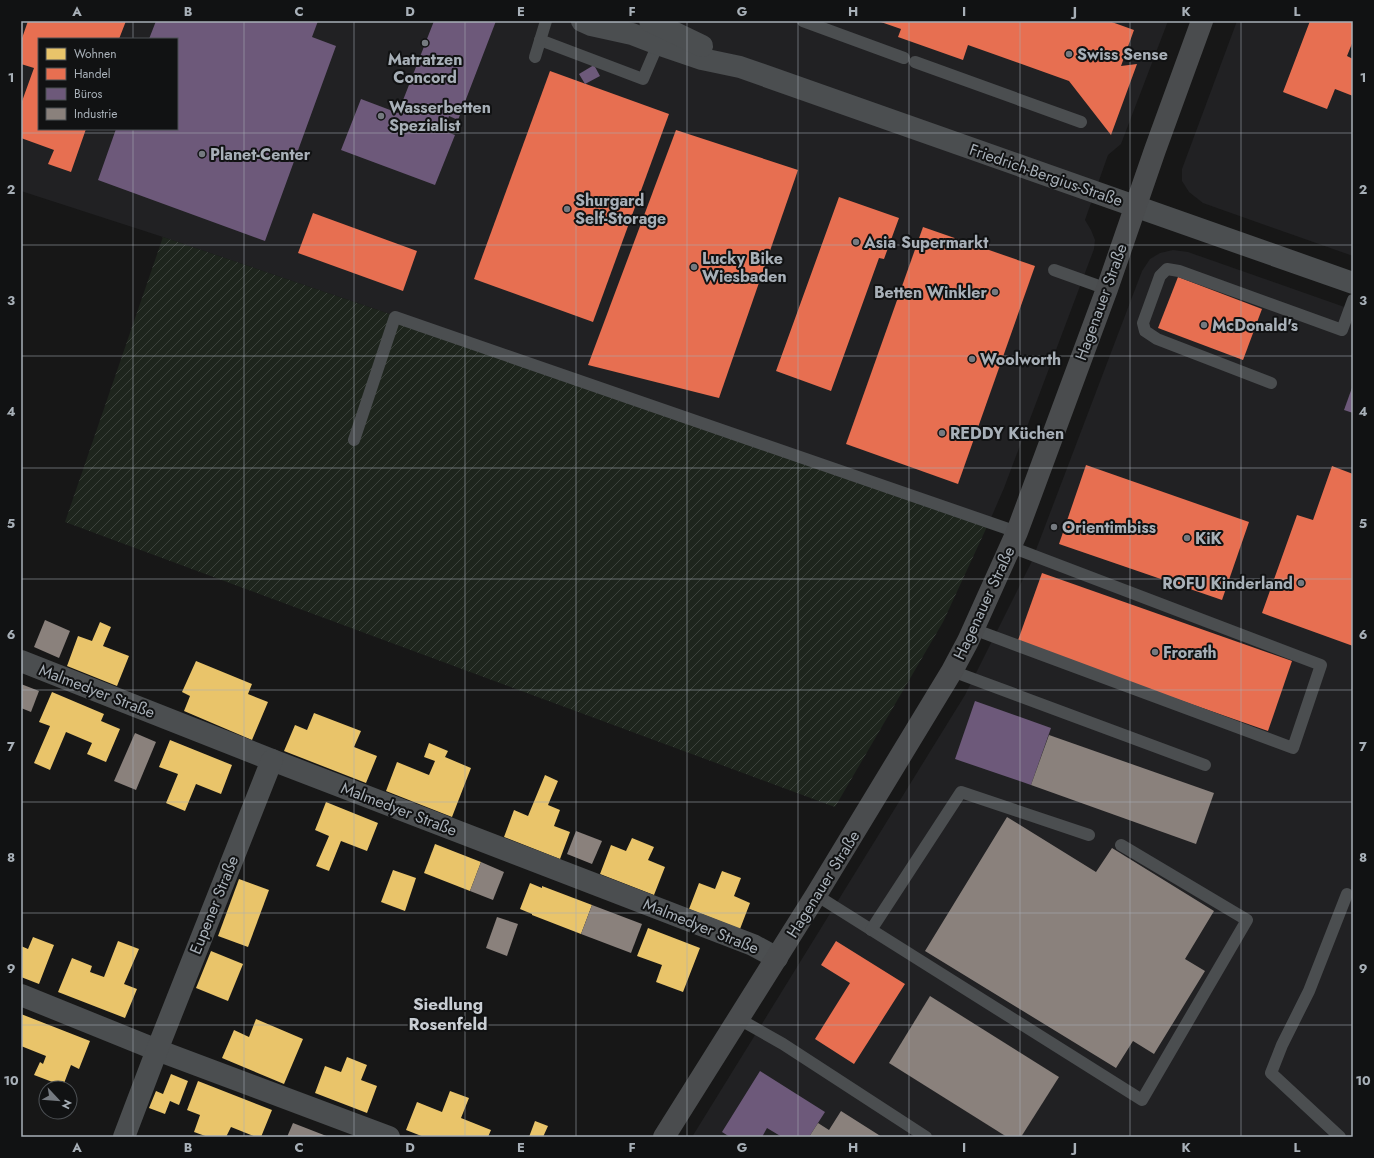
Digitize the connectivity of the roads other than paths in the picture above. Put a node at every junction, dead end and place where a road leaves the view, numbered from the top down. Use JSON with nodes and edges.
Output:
{"nodes":[{"id":1,"x":546,"y":21,"type":"edge"},
{"id":2,"x":582,"y":21,"type":"edge"},
{"id":3,"x":650,"y":21,"type":"edge"},
{"id":4,"x":803,"y":21,"type":"edge"},
{"id":5,"x":1202,"y":21,"type":"edge"},
{"id":6,"x":625,"y":27,"type":"edge"},
{"id":7,"x":540,"y":40,"type":"junction"},
{"id":8,"x":658,"y":44,"type":"junction"},
{"id":9,"x":535,"y":57,"type":"dead end"},
{"id":10,"x":740,"y":67,"type":"junction"},
{"id":11,"x":1081,"y":122,"type":"dead end"},
{"id":12,"x":1135,"y":206,"type":"junction"},
{"id":13,"x":1054,"y":270,"type":"dead end"},
{"id":14,"x":1353,"y":283,"type":"edge"},
{"id":15,"x":1107,"y":289,"type":"junction"},
{"id":16,"x":1353,"y":300,"type":"edge"},
{"id":17,"x":1271,"y":383,"type":"dead end"},
{"id":18,"x":354,"y":440,"type":"dead end"},
{"id":19,"x":1014,"y":540,"type":"junction"},
{"id":20,"x":973,"y":629,"type":"junction"},
{"id":21,"x":21,"y":661,"type":"edge"},
{"id":22,"x":952,"y":671,"type":"junction"},
{"id":23,"x":272,"y":760,"type":"junction"},
{"id":24,"x":1205,"y":765,"type":"dead end"},
{"id":25,"x":1089,"y":835,"type":"dead end"},
{"id":26,"x":1121,"y":845,"type":"dead end"},
{"id":27,"x":1347,"y":894,"type":"dead end"},
{"id":28,"x":816,"y":895,"type":"junction"},
{"id":29,"x":871,"y":930,"type":"junction"},
{"id":30,"x":777,"y":958,"type":"junction"},
{"id":31,"x":21,"y":995,"type":"edge"},
{"id":32,"x":739,"y":1019,"type":"junction"},
{"id":33,"x":157,"y":1050,"type":"junction"},
{"id":34,"x":124,"y":1137,"type":"edge"},
{"id":35,"x":389,"y":1137,"type":"edge"},
{"id":36,"x":664,"y":1137,"type":"edge"},
{"id":37,"x":926,"y":1137,"type":"edge"},
{"id":38,"x":1340,"y":1137,"type":"edge"}],
"edges":[{"from":1,"to":7,"type":"lane"},
{"from":2,"to":6,"type":"street","name":"Friedrich-Bergius-Straße"},
{"from":3,"to":10,"type":"street","name":"Friedrich-Bergius-Straße"},
{"from":4,"to":11,"type":"lane"},
{"from":5,"to":12,"type":"street","name":"Hagenauer Straße"},
{"from":6,"to":8,"type":"street","name":"Friedrich-Bergius-Straße"},
{"from":7,"to":8,"type":"lane"},
{"from":7,"to":9,"type":"lane"},
{"from":8,"to":10,"type":"street","name":"Friedrich-Bergius-Straße"},
{"from":10,"to":12,"type":"street","name":"Friedrich-Bergius-Straße"},
{"from":12,"to":14,"type":"street","name":"Friedrich-Bergius-Straße"},
{"from":12,"to":15,"type":"street","name":"Hagenauer Straße"},
{"from":13,"to":15,"type":"lane"},
{"from":15,"to":19,"type":"street","name":"Hagenauer Straße"},
{"from":16,"to":17,"type":"lane"},
{"from":18,"to":19,"type":"lane"},
{"from":19,"to":20,"type":"street","name":"Hagenauer Straße"},
{"from":19,"to":20,"type":"lane"},
{"from":20,"to":22,"type":"street","name":"Hagenauer Straße"},
{"from":21,"to":23,"type":"street","name":"Malmedyer Straße"},
{"from":22,"to":24,"type":"lane"},
{"from":22,"to":28,"type":"street","name":"Hagenauer Straße"},
{"from":23,"to":30,"type":"street","name":"Malmedyer Straße"},
{"from":23,"to":33,"type":"street","name":"Eupener Straße"},
{"from":25,"to":29,"type":"lane"},
{"from":26,"to":29,"type":"lane"},
{"from":27,"to":38,"type":"lane"},
{"from":28,"to":29,"type":"lane"},
{"from":28,"to":30,"type":"street","name":"Hagenauer Straße"},
{"from":30,"to":32,"type":"street","name":"Hagenauer Straße"},
{"from":31,"to":33,"type":"street"},
{"from":32,"to":36,"type":"street","name":"Hagenauer Straße"},
{"from":32,"to":37,"type":"lane"},
{"from":33,"to":34,"type":"street","name":"Eupener Straße"},
{"from":33,"to":35,"type":"street"}]}
